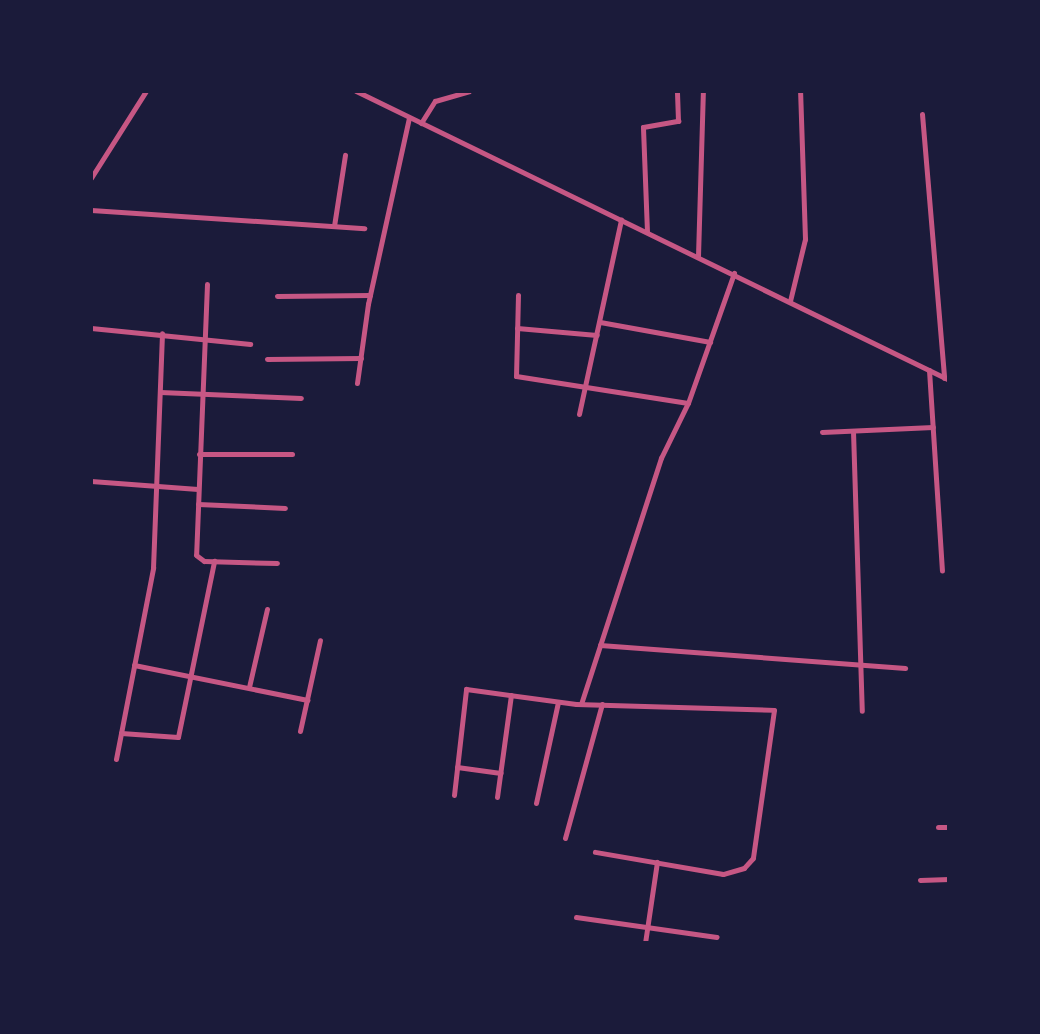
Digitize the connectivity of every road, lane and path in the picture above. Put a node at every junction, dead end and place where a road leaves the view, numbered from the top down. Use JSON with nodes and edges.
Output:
{"nodes":[{"id":1,"x":146,"y":91,"type":"edge"},
{"id":2,"x":356,"y":91,"type":"edge"},
{"id":3,"x":469,"y":91,"type":"edge"},
{"id":4,"x":677,"y":91,"type":"edge"},
{"id":5,"x":703,"y":91,"type":"edge"},
{"id":6,"x":800,"y":91,"type":"edge"},
{"id":7,"x":922,"y":114,"type":"dead end"},
{"id":8,"x":409,"y":118,"type":"junction"},
{"id":9,"x":421,"y":123,"type":"junction"},
{"id":10,"x":345,"y":155,"type":"dead end"},
{"id":11,"x":91,"y":178,"type":"edge"},
{"id":12,"x":91,"y":210,"type":"edge"},
{"id":13,"x":621,"y":219,"type":"junction"},
{"id":14,"x":334,"y":226,"type":"junction"},
{"id":15,"x":364,"y":228,"type":"dead end"},
{"id":16,"x":647,"y":232,"type":"junction"},
{"id":17,"x":698,"y":256,"type":"junction"},
{"id":18,"x":734,"y":274,"type":"junction"},
{"id":19,"x":207,"y":284,"type":"dead end"},
{"id":20,"x":370,"y":295,"type":"junction"},
{"id":21,"x":518,"y":295,"type":"dead end"},
{"id":22,"x":277,"y":296,"type":"dead end"},
{"id":23,"x":790,"y":301,"type":"junction"},
{"id":24,"x":600,"y":322,"type":"junction"},
{"id":25,"x":91,"y":328,"type":"edge"},
{"id":26,"x":517,"y":328,"type":"junction"},
{"id":27,"x":162,"y":333,"type":"junction"},
{"id":28,"x":597,"y":335,"type":"junction"},
{"id":29,"x":203,"y":338,"type":"junction"},
{"id":30,"x":710,"y":342,"type":"junction"},
{"id":31,"x":250,"y":344,"type":"dead end"},
{"id":32,"x":361,"y":358,"type":"junction"},
{"id":33,"x":267,"y":359,"type":"dead end"},
{"id":34,"x":929,"y":370,"type":"junction"},
{"id":35,"x":947,"y":379,"type":"edge"},
{"id":36,"x":358,"y":383,"type":"dead end"},
{"id":37,"x":586,"y":386,"type":"junction"},
{"id":38,"x":160,"y":392,"type":"junction"},
{"id":39,"x":201,"y":394,"type":"junction"},
{"id":40,"x":302,"y":398,"type":"dead end"},
{"id":41,"x":688,"y":403,"type":"junction"},
{"id":42,"x":579,"y":414,"type":"dead end"},
{"id":43,"x":933,"y":427,"type":"junction"},
{"id":44,"x":853,"y":431,"type":"junction"},
{"id":45,"x":822,"y":432,"type":"dead end"},
{"id":46,"x":199,"y":454,"type":"junction"},
{"id":47,"x":292,"y":454,"type":"dead end"},
{"id":48,"x":91,"y":481,"type":"edge"},
{"id":49,"x":158,"y":488,"type":"junction"},
{"id":50,"x":198,"y":489,"type":"junction"},
{"id":51,"x":198,"y":504,"type":"junction"},
{"id":52,"x":285,"y":508,"type":"dead end"},
{"id":53,"x":214,"y":561,"type":"junction"},
{"id":54,"x":278,"y":563,"type":"dead end"},
{"id":55,"x":942,"y":571,"type":"dead end"},
{"id":56,"x":267,"y":609,"type":"dead end"},
{"id":57,"x":320,"y":640,"type":"dead end"},
{"id":58,"x":600,"y":645,"type":"junction"},
{"id":59,"x":134,"y":665,"type":"junction"},
{"id":60,"x":862,"y":665,"type":"junction"},
{"id":61,"x":905,"y":668,"type":"dead end"},
{"id":62,"x":191,"y":674,"type":"junction"},
{"id":63,"x":249,"y":687,"type":"junction"},
{"id":64,"x":511,"y":695,"type":"junction"},
{"id":65,"x":307,"y":700,"type":"junction"},
{"id":66,"x":558,"y":702,"type":"junction"},
{"id":67,"x":581,"y":704,"type":"junction"},
{"id":68,"x":602,"y":704,"type":"junction"},
{"id":69,"x":862,"y":711,"type":"dead end"},
{"id":70,"x":300,"y":731,"type":"dead end"},
{"id":71,"x":121,"y":733,"type":"junction"},
{"id":72,"x":116,"y":759,"type":"dead end"},
{"id":73,"x":457,"y":767,"type":"junction"},
{"id":74,"x":501,"y":773,"type":"junction"},
{"id":75,"x":454,"y":794,"type":"dead end"},
{"id":76,"x":498,"y":797,"type":"dead end"},
{"id":77,"x":536,"y":803,"type":"dead end"},
{"id":78,"x":938,"y":827,"type":"dead end"},
{"id":79,"x":949,"y":827,"type":"edge"},
{"id":80,"x":565,"y":838,"type":"dead end"},
{"id":81,"x":595,"y":852,"type":"dead end"},
{"id":82,"x":657,"y":862,"type":"junction"},
{"id":83,"x":949,"y":879,"type":"edge"},
{"id":84,"x":920,"y":880,"type":"dead end"},
{"id":85,"x":576,"y":917,"type":"dead end"},
{"id":86,"x":648,"y":925,"type":"junction"},
{"id":87,"x":718,"y":937,"type":"dead end"},
{"id":88,"x":645,"y":943,"type":"edge"}],
"edges":[{"from":1,"to":11,"type":"street"},
{"from":2,"to":8,"type":"street"},
{"from":3,"to":9,"type":"street"},
{"from":4,"to":16,"type":"street"},
{"from":5,"to":17,"type":"street"},
{"from":6,"to":23,"type":"street"},
{"from":7,"to":35,"type":"street"},
{"from":8,"to":9,"type":"street"},
{"from":8,"to":20,"type":"street"},
{"from":9,"to":13,"type":"street"},
{"from":10,"to":14,"type":"street"},
{"from":12,"to":14,"type":"street"},
{"from":13,"to":16,"type":"street"},
{"from":13,"to":24,"type":"street"},
{"from":14,"to":15,"type":"street"},
{"from":16,"to":17,"type":"street"},
{"from":17,"to":18,"type":"street"},
{"from":18,"to":23,"type":"street"},
{"from":18,"to":30,"type":"street"},
{"from":19,"to":29,"type":"street"},
{"from":20,"to":22,"type":"street"},
{"from":20,"to":32,"type":"street"},
{"from":21,"to":26,"type":"street"},
{"from":23,"to":34,"type":"street"},
{"from":24,"to":28,"type":"street"},
{"from":24,"to":30,"type":"street"},
{"from":25,"to":27,"type":"street"},
{"from":26,"to":28,"type":"street"},
{"from":26,"to":37,"type":"street"},
{"from":27,"to":29,"type":"street"},
{"from":27,"to":38,"type":"street"},
{"from":28,"to":37,"type":"street"},
{"from":29,"to":31,"type":"street"},
{"from":29,"to":39,"type":"street"},
{"from":30,"to":41,"type":"street"},
{"from":32,"to":33,"type":"street"},
{"from":32,"to":36,"type":"street"},
{"from":34,"to":35,"type":"street"},
{"from":34,"to":43,"type":"street"},
{"from":37,"to":41,"type":"street"},
{"from":37,"to":42,"type":"street"},
{"from":38,"to":39,"type":"street"},
{"from":38,"to":49,"type":"street"},
{"from":39,"to":40,"type":"street"},
{"from":39,"to":46,"type":"street"},
{"from":41,"to":58,"type":"street"},
{"from":43,"to":44,"type":"street"},
{"from":43,"to":55,"type":"street"},
{"from":44,"to":45,"type":"street"},
{"from":44,"to":60,"type":"street"},
{"from":46,"to":47,"type":"street"},
{"from":46,"to":50,"type":"street"},
{"from":48,"to":49,"type":"street"},
{"from":49,"to":50,"type":"street"},
{"from":49,"to":59,"type":"street"},
{"from":50,"to":51,"type":"street"},
{"from":51,"to":52,"type":"street"},
{"from":51,"to":53,"type":"street"},
{"from":53,"to":54,"type":"street"},
{"from":53,"to":62,"type":"street"},
{"from":56,"to":63,"type":"street"},
{"from":57,"to":65,"type":"street"},
{"from":58,"to":60,"type":"street"},
{"from":58,"to":67,"type":"street"},
{"from":59,"to":62,"type":"street"},
{"from":59,"to":71,"type":"street"},
{"from":60,"to":61,"type":"street"},
{"from":60,"to":69,"type":"street"},
{"from":62,"to":63,"type":"street"},
{"from":62,"to":71,"type":"street"},
{"from":63,"to":65,"type":"street"},
{"from":64,"to":66,"type":"street"},
{"from":64,"to":73,"type":"street"},
{"from":64,"to":74,"type":"street"},
{"from":65,"to":70,"type":"street"},
{"from":66,"to":67,"type":"street"},
{"from":66,"to":77,"type":"street"},
{"from":67,"to":68,"type":"street"},
{"from":68,"to":80,"type":"street"},
{"from":68,"to":82,"type":"street"},
{"from":71,"to":72,"type":"street"},
{"from":73,"to":74,"type":"street"},
{"from":73,"to":75,"type":"street"},
{"from":74,"to":76,"type":"street"},
{"from":78,"to":79,"type":"street"},
{"from":81,"to":82,"type":"street"},
{"from":82,"to":86,"type":"street"},
{"from":83,"to":84,"type":"street"},
{"from":85,"to":86,"type":"street"},
{"from":86,"to":87,"type":"street"},
{"from":86,"to":88,"type":"street"}]}
